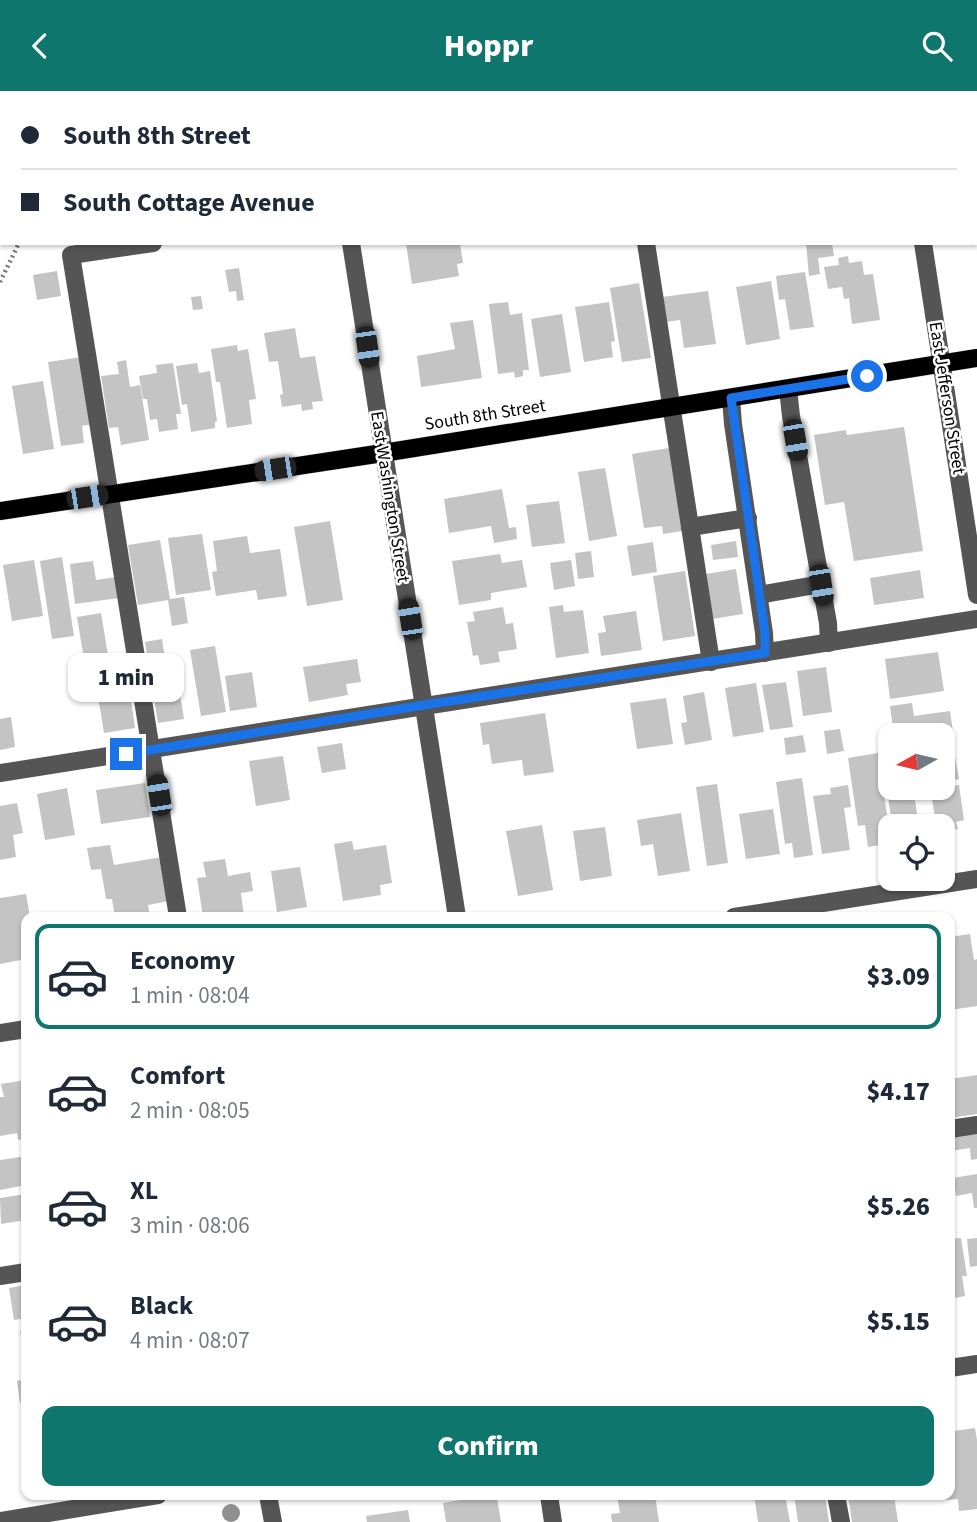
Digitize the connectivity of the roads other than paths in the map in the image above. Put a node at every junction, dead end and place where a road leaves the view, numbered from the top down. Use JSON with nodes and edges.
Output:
{"nodes":[{"id":1,"x":140,"y":245,"type":"edge"},
{"id":2,"x":351,"y":245,"type":"edge"},
{"id":3,"x":646,"y":245,"type":"edge"},
{"id":4,"x":923,"y":245,"type":"edge"},
{"id":5,"x":977,"y":358,"type":"edge"},
{"id":6,"x":942,"y":364,"type":"junction"},
{"id":7,"x":788,"y":389,"type":"junction"},
{"id":8,"x":731,"y":398,"type":"junction"},
{"id":9,"x":671,"y":407,"type":"junction"},
{"id":10,"x":383,"y":453,"type":"junction"},
{"id":11,"x":111,"y":494,"type":"junction"},
{"id":12,"x":0,"y":511,"type":"edge"},
{"id":13,"x":748,"y":518,"type":"junction"},
{"id":14,"x":690,"y":527,"type":"junction"},
{"id":15,"x":821,"y":585,"type":"junction"},
{"id":16,"x":759,"y":595,"type":"junction"},
{"id":17,"x":977,"y":595,"type":"edge"},
{"id":18,"x":977,"y":619,"type":"edge"},
{"id":19,"x":829,"y":643,"type":"junction"},
{"id":20,"x":765,"y":653,"type":"junction"},
{"id":21,"x":711,"y":662,"type":"junction"},
{"id":22,"x":424,"y":705,"type":"junction"},
{"id":23,"x":151,"y":750,"type":"junction"},
{"id":24,"x":0,"y":773,"type":"edge"},
{"id":25,"x":977,"y":879,"type":"edge"},
{"id":26,"x":177,"y":912,"type":"edge"},
{"id":27,"x":456,"y":912,"type":"edge"},
{"id":28,"x":770,"y":912,"type":"edge"},
{"id":29,"x":21,"y":1030,"type":"edge"},
{"id":30,"x":0,"y":1033,"type":"edge"},
{"id":31,"x":977,"y":1125,"type":"edge"},
{"id":32,"x":955,"y":1128,"type":"edge"},
{"id":33,"x":21,"y":1273,"type":"edge"},
{"id":34,"x":0,"y":1276,"type":"edge"},
{"id":35,"x":977,"y":1364,"type":"edge"},
{"id":36,"x":955,"y":1367,"type":"edge"},
{"id":37,"x":128,"y":1500,"type":"edge"},
{"id":38,"x":269,"y":1500,"type":"edge"},
{"id":39,"x":550,"y":1500,"type":"edge"},
{"id":40,"x":837,"y":1500,"type":"edge"},
{"id":41,"x":0,"y":1521,"type":"edge"},
{"id":42,"x":273,"y":1522,"type":"edge"},
{"id":43,"x":553,"y":1522,"type":"edge"},
{"id":44,"x":841,"y":1522,"type":"edge"}],
"edges":[{"from":1,"to":11,"type":"street"},
{"from":2,"to":10,"type":"street","name":"East Washington Street"},
{"from":3,"to":9,"type":"street"},
{"from":4,"to":6,"type":"street","name":"East Jefferson Street"},
{"from":5,"to":6,"type":"main road","name":"South 8th Street"},
{"from":6,"to":7,"type":"main road","name":"South 8th Street"},
{"from":6,"to":17,"type":"street","name":"East Jefferson Street"},
{"from":7,"to":8,"type":"main road","name":"South 8th Street"},
{"from":7,"to":15,"type":"street"},
{"from":8,"to":9,"type":"main road","name":"South 8th Street"},
{"from":8,"to":13,"type":"street"},
{"from":9,"to":10,"type":"main road","name":"South 8th Street"},
{"from":9,"to":14,"type":"street"},
{"from":10,"to":11,"type":"main road","name":"South 8th Street"},
{"from":10,"to":22,"type":"street","name":"East Washington Street"},
{"from":11,"to":12,"type":"main road","name":"South 8th Street"},
{"from":11,"to":23,"type":"street"},
{"from":13,"to":14,"type":"street"},
{"from":13,"to":16,"type":"street"},
{"from":14,"to":21,"type":"street"},
{"from":15,"to":16,"type":"street"},
{"from":15,"to":19,"type":"street"},
{"from":16,"to":20,"type":"street"},
{"from":18,"to":19,"type":"street"},
{"from":19,"to":20,"type":"street"},
{"from":20,"to":21,"type":"street"},
{"from":21,"to":22,"type":"street"},
{"from":22,"to":23,"type":"street"},
{"from":22,"to":27,"type":"street","name":"East Washington Street"},
{"from":23,"to":24,"type":"street"},
{"from":23,"to":26,"type":"street"},
{"from":25,"to":28,"type":"street"},
{"from":29,"to":30,"type":"street"},
{"from":31,"to":32,"type":"street"},
{"from":33,"to":34,"type":"street"},
{"from":35,"to":36,"type":"street"},
{"from":37,"to":41,"type":"street"},
{"from":38,"to":42,"type":"street"},
{"from":39,"to":43,"type":"street"},
{"from":40,"to":44,"type":"street"}]}
